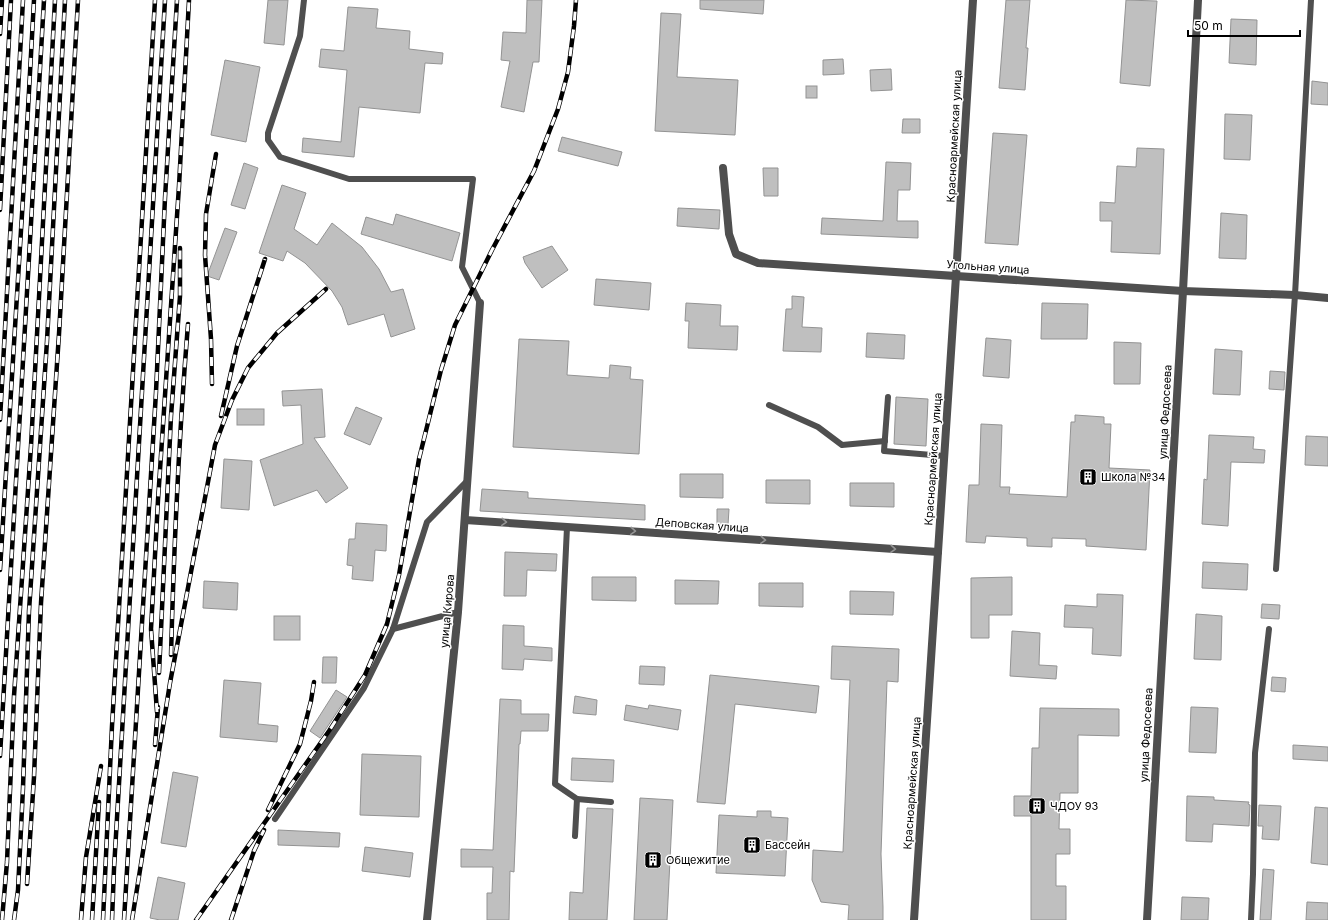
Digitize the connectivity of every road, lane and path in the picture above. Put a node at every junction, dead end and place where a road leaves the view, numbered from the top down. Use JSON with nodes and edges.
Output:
{"nodes":[{"id":1,"x":304,"y":0,"type":"edge"},
{"id":2,"x":973,"y":0,"type":"edge"},
{"id":3,"x":1198,"y":0,"type":"edge"},
{"id":4,"x":1311,"y":0,"type":"edge"},
{"id":5,"x":723,"y":168,"type":"dead end"},
{"id":6,"x":956,"y":276,"type":"junction"},
{"id":7,"x":1183,"y":291,"type":"junction"},
{"id":8,"x":1295,"y":295,"type":"junction"},
{"id":9,"x":1328,"y":298,"type":"edge"},
{"id":10,"x":480,"y":303,"type":"joint"},
{"id":11,"x":888,"y":397,"type":"dead end"},
{"id":12,"x":769,"y":405,"type":"dead end"},
{"id":13,"x":884,"y":441,"type":"junction"},
{"id":14,"x":944,"y":456,"type":"junction"},
{"id":15,"x":467,"y":481,"type":"junction"},
{"id":16,"x":465,"y":520,"type":"junction"},
{"id":17,"x":567,"y":527,"type":"junction"},
{"id":18,"x":938,"y":552,"type":"junction"},
{"id":19,"x":1276,"y":569,"type":"dead end"},
{"id":20,"x":458,"y":612,"type":"junction"},
{"id":21,"x":1269,"y":628,"type":"dead end"},
{"id":22,"x":393,"y":629,"type":"junction"},
{"id":23,"x":577,"y":799,"type":"junction"},
{"id":24,"x":611,"y":802,"type":"dead end"},
{"id":25,"x":275,"y":819,"type":"dead end"},
{"id":26,"x":575,"y":836,"type":"dead end"},
{"id":27,"x":427,"y":920,"type":"edge"},
{"id":28,"x":914,"y":920,"type":"edge"},
{"id":29,"x":1147,"y":920,"type":"edge"},
{"id":30,"x":1251,"y":920,"type":"edge"}],
"edges":[{"from":1,"to":10,"type":"lane"},
{"from":2,"to":6,"type":"street","name":"Красноармейская улица"},
{"from":3,"to":7,"type":"street","name":"улица Федосеева"},
{"from":4,"to":8,"type":"lane"},
{"from":5,"to":6,"type":"street","name":"Угольная улица"},
{"from":6,"to":7,"type":"street","name":"Угольная улица"},
{"from":6,"to":14,"type":"street","name":"Красноармейская улица"},
{"from":7,"to":8,"type":"street","name":"Угольная улица"},
{"from":7,"to":29,"type":"street","name":"улица Федосеева"},
{"from":8,"to":9,"type":"street","name":"Угольная улица"},
{"from":8,"to":19,"type":"lane"},
{"from":10,"to":15,"type":"street","name":"улица Кирова"},
{"from":11,"to":13,"type":"lane"},
{"from":12,"to":13,"type":"lane"},
{"from":13,"to":14,"type":"lane"},
{"from":14,"to":18,"type":"street","name":"Красноармейская улица"},
{"from":15,"to":16,"type":"street","name":"улица Кирова"},
{"from":15,"to":22,"type":"lane"},
{"from":16,"to":17,"type":"street","name":"Деповская улица","one_way":true},
{"from":16,"to":20,"type":"street","name":"улица Кирова"},
{"from":17,"to":18,"type":"street","name":"Деповская улица","one_way":true},
{"from":17,"to":23,"type":"lane"},
{"from":18,"to":28,"type":"street","name":"Красноармейская улица"},
{"from":20,"to":22,"type":"lane"},
{"from":20,"to":27,"type":"street","name":"улица Кирова"},
{"from":21,"to":30,"type":"lane"},
{"from":22,"to":25,"type":"lane"},
{"from":23,"to":24,"type":"lane"},
{"from":23,"to":26,"type":"lane"}]}
